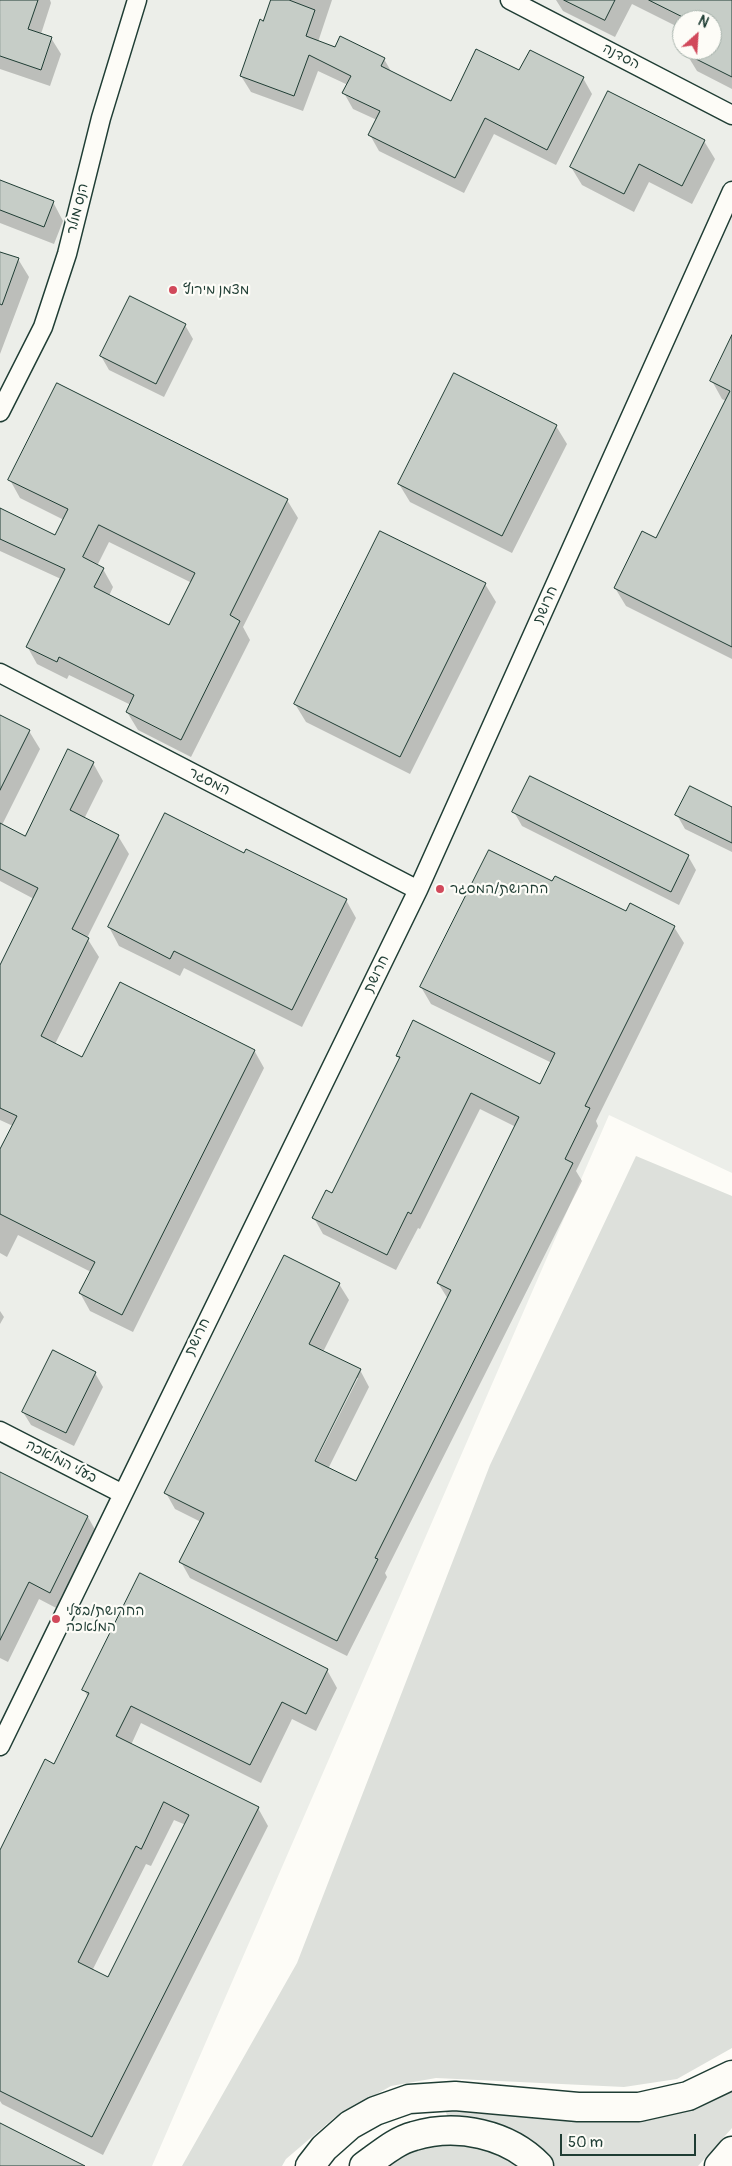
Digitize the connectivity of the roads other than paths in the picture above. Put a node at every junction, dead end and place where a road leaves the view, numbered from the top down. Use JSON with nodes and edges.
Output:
{"nodes":[{"id":1,"x":137,"y":0,"type":"edge"},
{"id":2,"x":510,"y":0,"type":"edge"},
{"id":3,"x":732,"y":115,"type":"edge"},
{"id":4,"x":732,"y":191,"type":"edge"},
{"id":5,"x":0,"y":412,"type":"edge"},
{"id":6,"x":0,"y":674,"type":"edge"},
{"id":7,"x":418,"y":890,"type":"junction"},
{"id":8,"x":0,"y":1430,"type":"edge"},
{"id":9,"x":122,"y":1494,"type":"junction"},
{"id":10,"x":0,"y":1746,"type":"edge"},
{"id":11,"x":732,"y":2075,"type":"edge"},
{"id":12,"x":732,"y":2150,"type":"edge"},
{"id":13,"x":310,"y":2166,"type":"edge"},
{"id":14,"x":364,"y":2166,"type":"edge"},
{"id":15,"x":539,"y":2166,"type":"edge"},
{"id":16,"x":719,"y":2166,"type":"edge"}],
"edges":[{"from":1,"to":5,"type":"street","name":"הנס מולר"},
{"from":2,"to":3,"type":"street","name":"הסדנה"},
{"from":4,"to":7,"type":"street","name":"חרושת"},
{"from":6,"to":7,"type":"street","name":"המסגר"},
{"from":7,"to":9,"type":"street","name":"חרושת"},
{"from":8,"to":9,"type":"street","name":"בעלי המלאכה"},
{"from":9,"to":10,"type":"street","name":"חרושת"},
{"from":11,"to":13,"type":"highway"},
{"from":12,"to":16,"type":"highway"},
{"from":14,"to":15,"type":"highway"}]}
